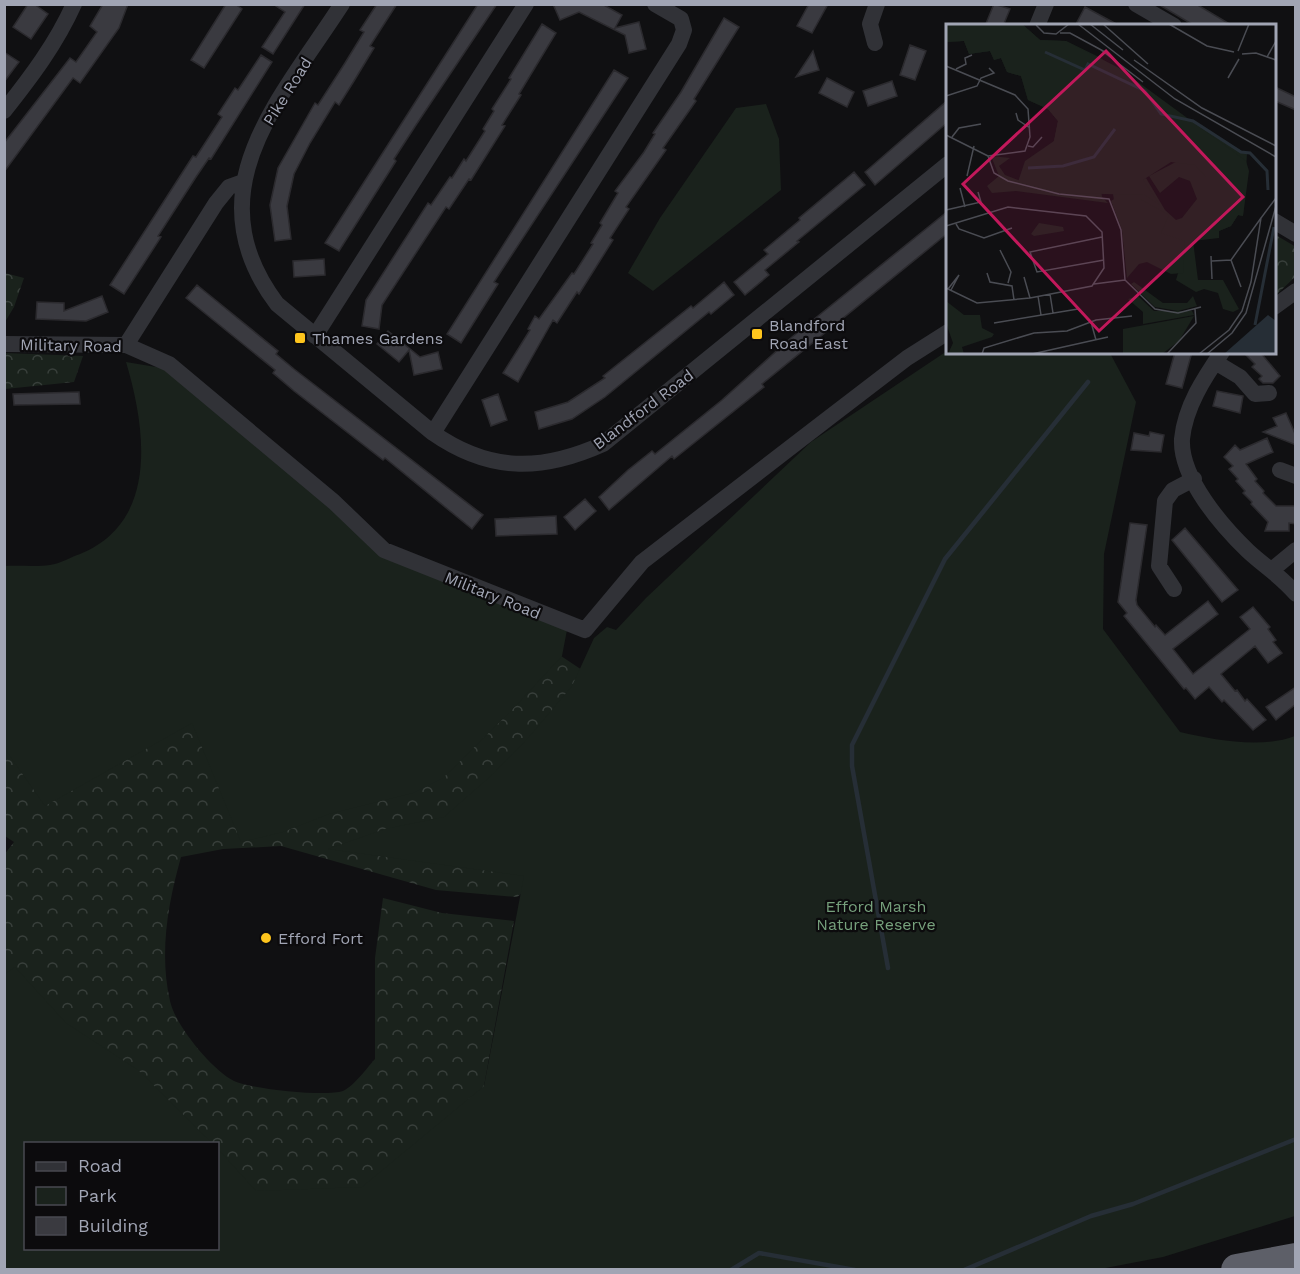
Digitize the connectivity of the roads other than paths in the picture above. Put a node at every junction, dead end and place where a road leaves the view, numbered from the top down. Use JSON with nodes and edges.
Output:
{"nodes":[{"id":1,"x":74,"y":4,"type":"edge"},
{"id":2,"x":342,"y":4,"type":"edge"},
{"id":3,"x":526,"y":4,"type":"edge"},
{"id":4,"x":655,"y":4,"type":"edge"},
{"id":5,"x":877,"y":4,"type":"edge"},
{"id":6,"x":1046,"y":4,"type":"edge"},
{"id":7,"x":1136,"y":4,"type":"edge"},
{"id":8,"x":1038,"y":24,"type":"edge"},
{"id":9,"x":1171,"y":24,"type":"edge"},
{"id":10,"x":875,"y":43,"type":"dead end"},
{"id":11,"x":4,"y":111,"type":"edge"},
{"id":12,"x":946,"y":166,"type":"edge"},
{"id":13,"x":243,"y":182,"type":"junction"},
{"id":14,"x":1276,"y":222,"type":"edge"},
{"id":15,"x":1296,"y":234,"type":"edge"},
{"id":16,"x":247,"y":250,"type":"joint"},
{"id":17,"x":1296,"y":291,"type":"edge"},
{"id":18,"x":1276,"y":306,"type":"edge"},
{"id":19,"x":946,"y":333,"type":"edge"},
{"id":20,"x":315,"y":336,"type":"junction"},
{"id":21,"x":4,"y":344,"type":"edge"},
{"id":22,"x":126,"y":345,"type":"junction"},
{"id":23,"x":1219,"y":357,"type":"edge"},
{"id":24,"x":1269,"y":393,"type":"dead end"},
{"id":25,"x":433,"y":432,"type":"junction"},
{"id":26,"x":1194,"y":479,"type":"junction"},
{"id":27,"x":1296,"y":550,"type":"edge"},
{"id":28,"x":1273,"y":569,"type":"junction"},
{"id":29,"x":1174,"y":589,"type":"dead end"},
{"id":30,"x":1296,"y":594,"type":"edge"},
{"id":31,"x":1296,"y":1259,"type":"edge"},
{"id":32,"x":1296,"y":1264,"type":"edge"},
{"id":33,"x":1237,"y":1269,"type":"edge"},
{"id":34,"x":1279,"y":1269,"type":"edge"}],
"edges":[{"from":1,"to":11,"type":"street"},
{"from":2,"to":13,"type":"street","name":"Pike Road"},
{"from":3,"to":20,"type":"street"},
{"from":4,"to":25,"type":"street"},
{"from":5,"to":10,"type":"street"},
{"from":6,"to":8,"type":"street"},
{"from":7,"to":9,"type":"street"},
{"from":12,"to":25,"type":"street","name":"Blandford Road"},
{"from":13,"to":16,"type":"street","name":"Pike Road"},
{"from":13,"to":22,"type":"street"},
{"from":14,"to":15,"type":"street"},
{"from":16,"to":20,"type":"street","name":"Blandford Road"},
{"from":17,"to":18,"type":"street"},
{"from":19,"to":22,"type":"street","name":"Military Road"},
{"from":20,"to":25,"type":"street","name":"Blandford Road"},
{"from":21,"to":22,"type":"street","name":"Military Road"},
{"from":23,"to":24,"type":"street"},
{"from":23,"to":26,"type":"street"},
{"from":26,"to":28,"type":"street"},
{"from":26,"to":29,"type":"street"},
{"from":27,"to":28,"type":"street"},
{"from":28,"to":30,"type":"street"},
{"from":31,"to":33,"type":"highway"},
{"from":32,"to":34,"type":"highway"}]}
